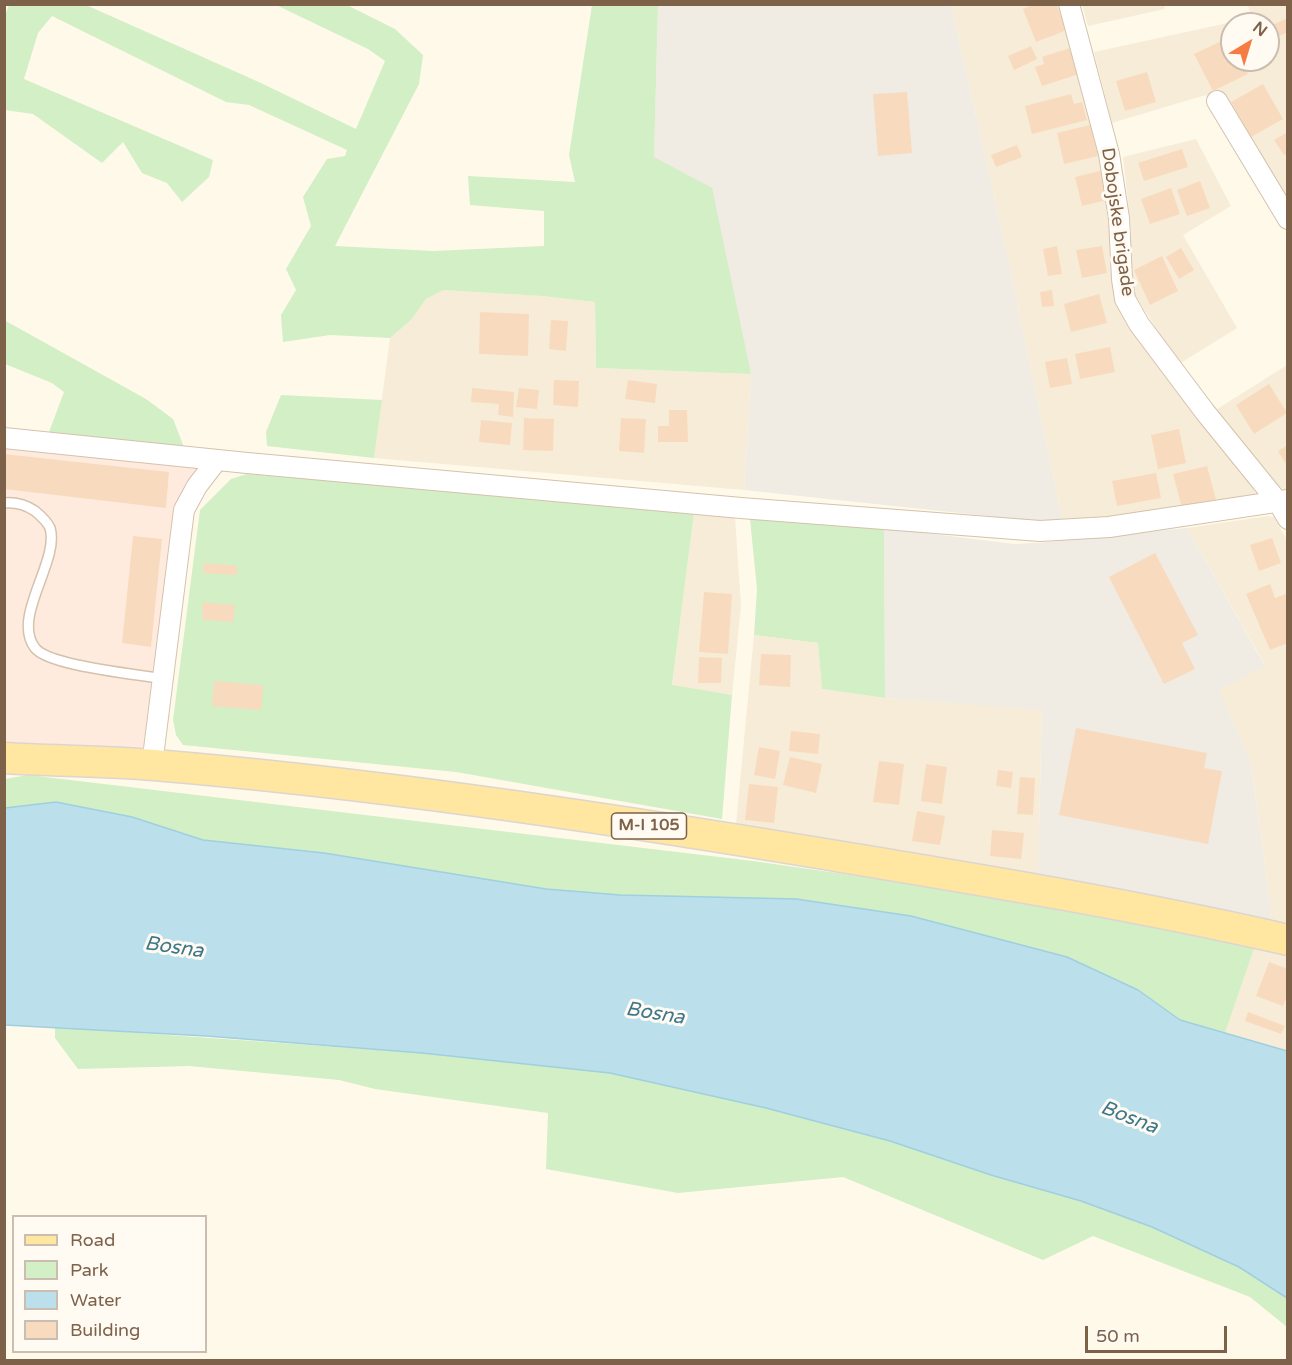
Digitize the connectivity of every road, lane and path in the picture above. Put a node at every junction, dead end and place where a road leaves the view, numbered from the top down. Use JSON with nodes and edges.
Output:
{"nodes":[{"id":1,"x":1069,"y":4,"type":"edge"},
{"id":2,"x":1217,"y":101,"type":"dead end"},
{"id":3,"x":1287,"y":219,"type":"edge"},
{"id":4,"x":4,"y":438,"type":"edge"},
{"id":5,"x":217,"y":460,"type":"junction"},
{"id":6,"x":1283,"y":501,"type":"edge"},
{"id":7,"x":4,"y":503,"type":"edge"},
{"id":8,"x":1287,"y":519,"type":"edge"},
{"id":9,"x":163,"y":679,"type":"junction"},
{"id":10,"x":4,"y":758,"type":"edge"},
{"id":11,"x":152,"y":765,"type":"junction"},
{"id":12,"x":1287,"y":940,"type":"edge"}],
"edges":[{"from":1,"to":6,"type":"street","name":"Dobojske brigade"},
{"from":2,"to":3,"type":"street"},
{"from":4,"to":5,"type":"street"},
{"from":5,"to":6,"type":"street"},
{"from":5,"to":9,"type":"street"},
{"from":6,"to":8,"type":"street","name":"Dobojske brigade"},
{"from":7,"to":9,"type":"lane"},
{"from":9,"to":11,"type":"street"},
{"from":10,"to":11,"type":"main road","number":"M-I 105"},
{"from":11,"to":12,"type":"main road","number":"M-I 105"}]}
